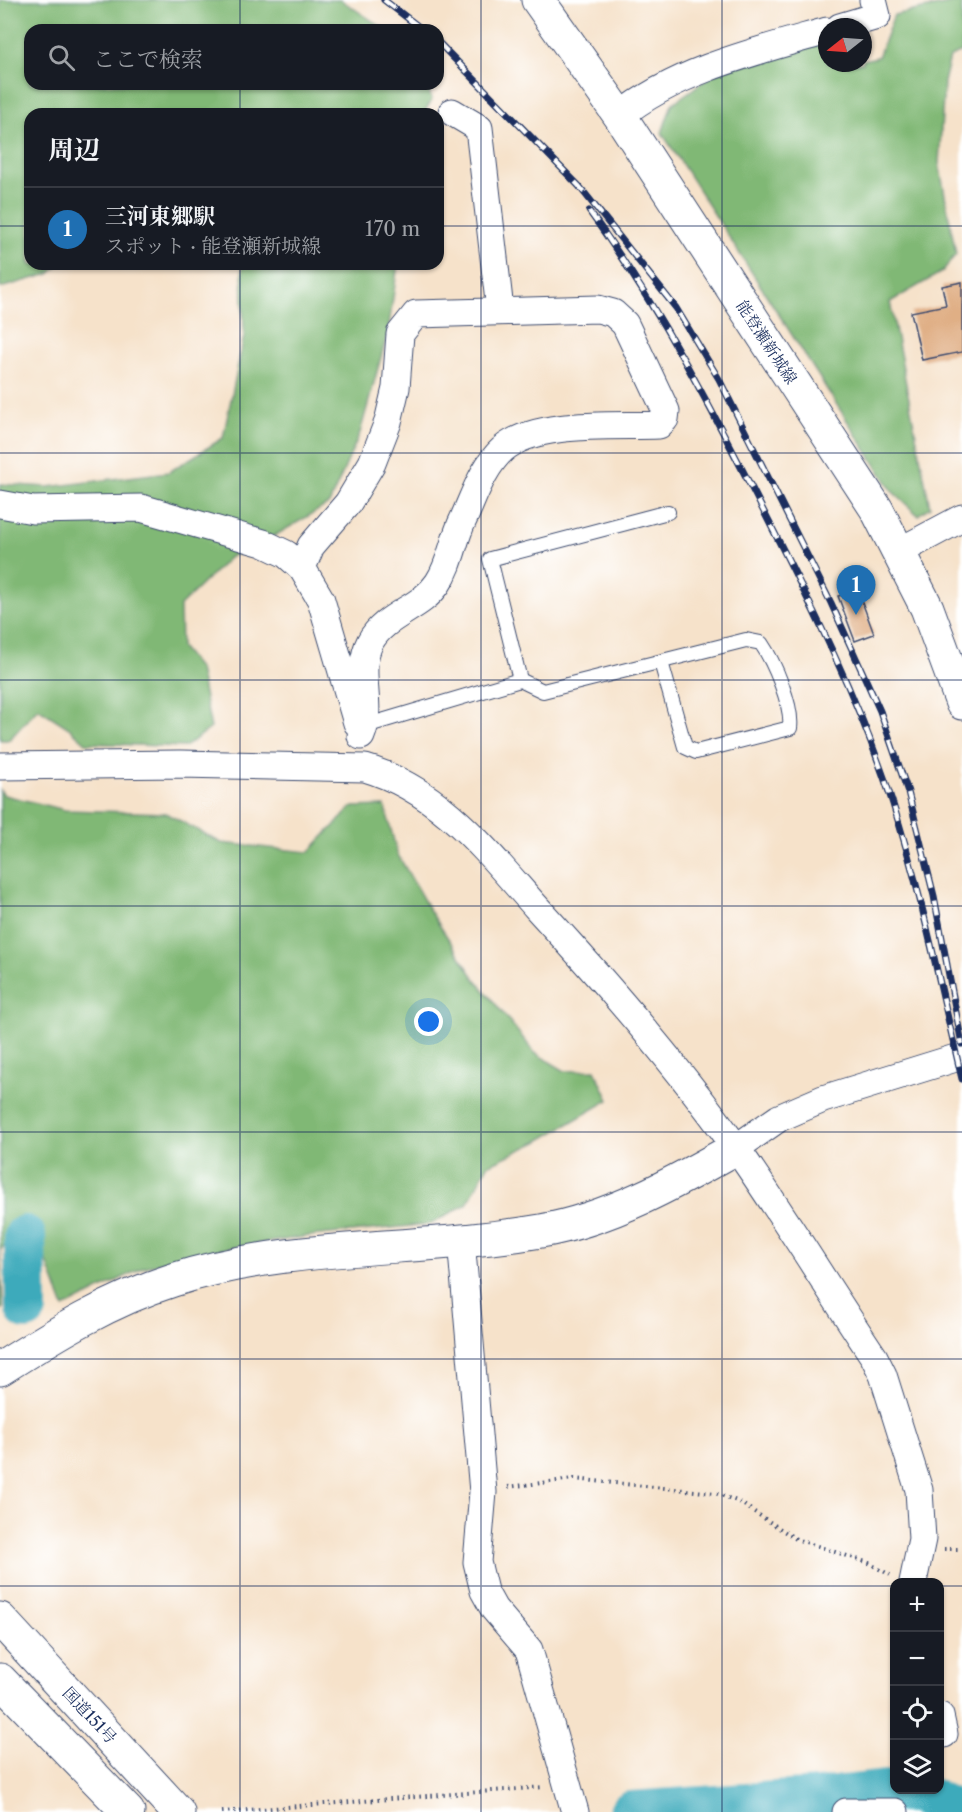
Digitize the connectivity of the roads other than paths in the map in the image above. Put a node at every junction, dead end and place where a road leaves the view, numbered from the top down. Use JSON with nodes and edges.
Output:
{"nodes":[{"id":1,"x":538,"y":0,"type":"edge"},
{"id":2,"x":873,"y":0,"type":"edge"},
{"id":3,"x":870,"y":18,"type":"edge"},
{"id":4,"x":818,"y":34,"type":"edge"},
{"id":5,"x":452,"y":112,"type":"dead end"},
{"id":6,"x":620,"y":116,"type":"junction"},
{"id":7,"x":500,"y":310,"type":"junction"},
{"id":8,"x":0,"y":504,"type":"edge"},
{"id":9,"x":668,"y":512,"type":"dead end"},
{"id":10,"x":962,"y":518,"type":"edge"},
{"id":11,"x":900,"y":551,"type":"junction"},
{"id":12,"x":302,"y":568,"type":"junction"},
{"id":13,"x":661,"y":662,"type":"junction"},
{"id":14,"x":520,"y":680,"type":"junction"},
{"id":15,"x":962,"y":703,"type":"edge"},
{"id":16,"x":363,"y":731,"type":"junction"},
{"id":17,"x":0,"y":766,"type":"edge"},
{"id":18,"x":365,"y":768,"type":"junction"},
{"id":19,"x":962,"y":1056,"type":"edge"},
{"id":20,"x":736,"y":1148,"type":"junction"},
{"id":21,"x":461,"y":1240,"type":"junction"},
{"id":22,"x":0,"y":1369,"type":"edge"},
{"id":23,"x":905,"y":1578,"type":"edge"},
{"id":24,"x":0,"y":1619,"type":"edge"},
{"id":25,"x":0,"y":1680,"type":"edge"},
{"id":26,"x":571,"y":1798,"type":"edge"},
{"id":27,"x":174,"y":1808,"type":"edge"},
{"id":28,"x":127,"y":1811,"type":"edge"},
{"id":29,"x":846,"y":1812,"type":"edge"},
{"id":30,"x":895,"y":1812,"type":"edge"}],
"edges":[{"from":1,"to":6,"type":"main road","name":"能登瀬新城線"},
{"from":2,"to":3,"type":"street"},
{"from":4,"to":6,"type":"street"},
{"from":5,"to":7,"type":"street"},
{"from":6,"to":11,"type":"main road","name":"能登瀬新城線"},
{"from":7,"to":12,"type":"street"},
{"from":7,"to":16,"type":"street"},
{"from":8,"to":12,"type":"street"},
{"from":9,"to":14,"type":"lane"},
{"from":10,"to":11,"type":"street"},
{"from":11,"to":15,"type":"main road","name":"能登瀬新城線"},
{"from":12,"to":16,"type":"street"},
{"from":13,"to":13,"type":"lane"},
{"from":13,"to":14,"type":"lane"},
{"from":14,"to":16,"type":"lane"},
{"from":16,"to":18,"type":"street"},
{"from":17,"to":18,"type":"street"},
{"from":18,"to":20,"type":"street"},
{"from":19,"to":20,"type":"street"},
{"from":20,"to":21,"type":"main road"},
{"from":20,"to":23,"type":"street"},
{"from":21,"to":22,"type":"main road"},
{"from":21,"to":26,"type":"street"},
{"from":24,"to":27,"type":"main road","name":"国道151号"},
{"from":25,"to":28,"type":"main road"},
{"from":29,"to":30,"type":"street"}]}
